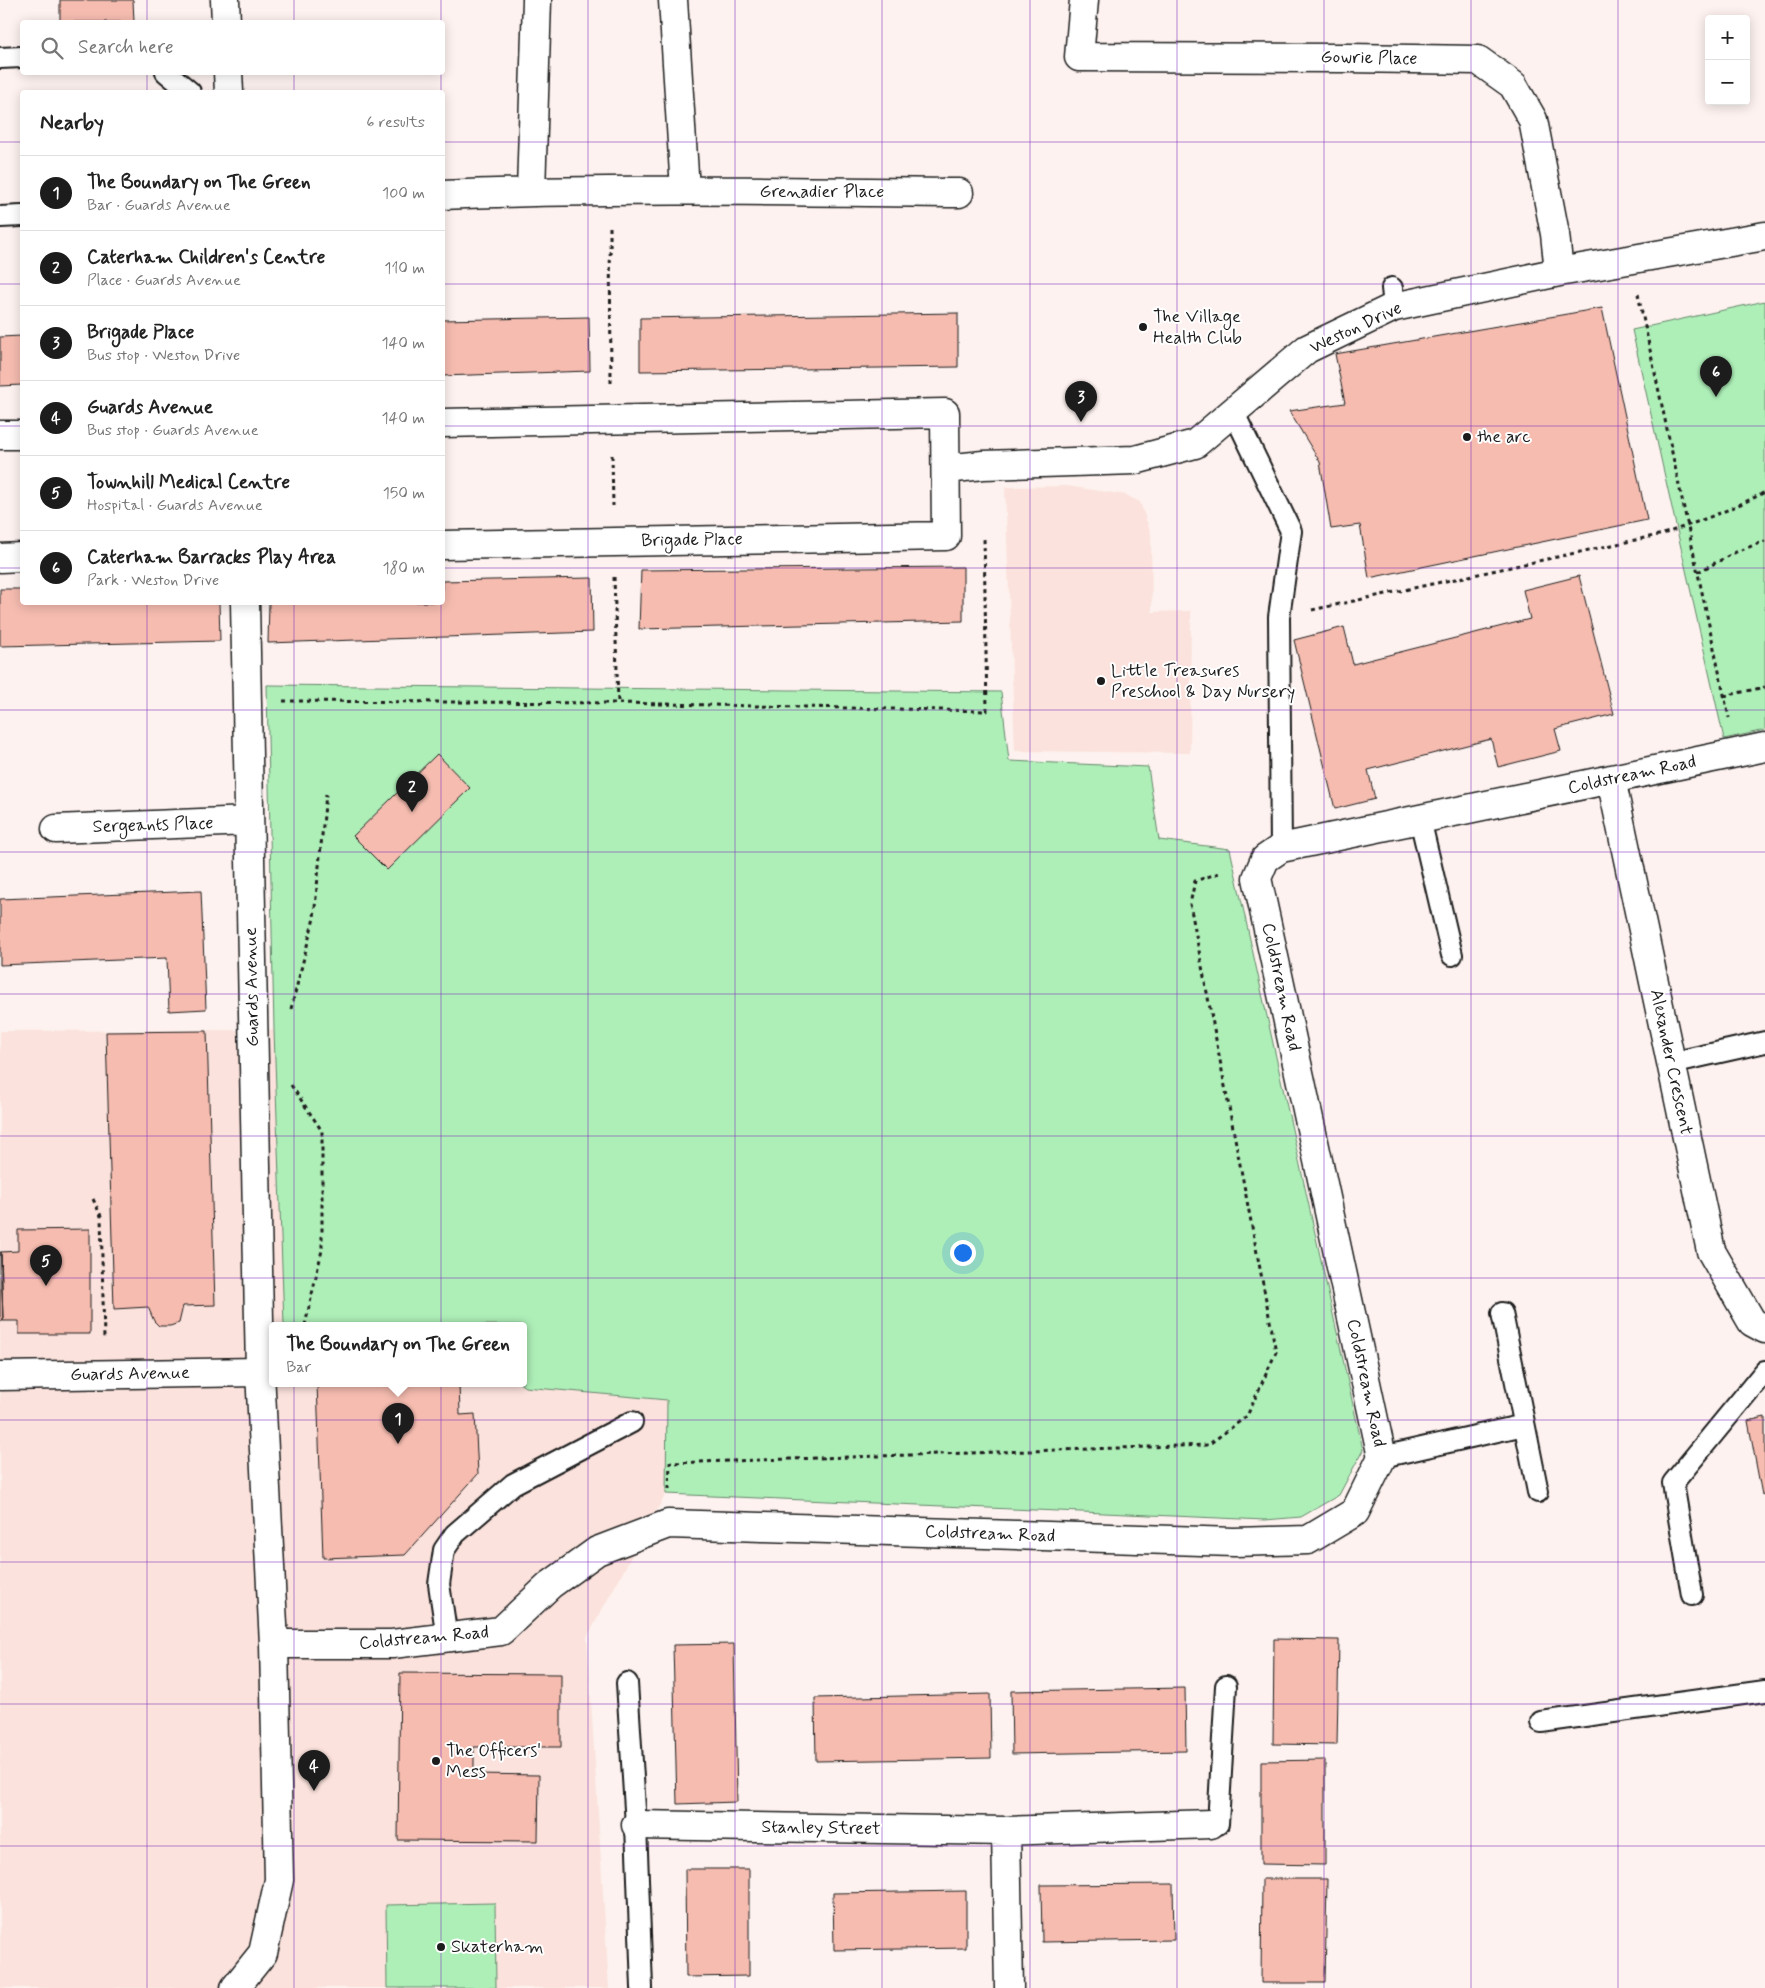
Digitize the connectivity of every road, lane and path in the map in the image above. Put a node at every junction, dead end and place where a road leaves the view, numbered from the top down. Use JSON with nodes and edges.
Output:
{"nodes":[{"id":1,"x":225,"y":0,"type":"edge"},
{"id":2,"x":537,"y":0,"type":"edge"},
{"id":3,"x":673,"y":0,"type":"edge"},
{"id":4,"x":1084,"y":0,"type":"edge"},
{"id":5,"x":226,"y":20,"type":"edge"},
{"id":6,"x":20,"y":57,"type":"edge"},
{"id":7,"x":0,"y":58,"type":"edge"},
{"id":8,"x":170,"y":75,"type":"edge"},
{"id":9,"x":228,"y":75,"type":"edge"},
{"id":10,"x":188,"y":90,"type":"edge"},
{"id":11,"x":229,"y":90,"type":"edge"},
{"id":12,"x":685,"y":190,"type":"junction"},
{"id":13,"x":531,"y":191,"type":"junction"},
{"id":14,"x":959,"y":193,"type":"dead end"},
{"id":15,"x":445,"y":195,"type":"edge"},
{"id":16,"x":20,"y":216,"type":"edge"},
{"id":17,"x":0,"y":217,"type":"edge"},
{"id":18,"x":1765,"y":236,"type":"edge"},
{"id":19,"x":1630,"y":260,"type":"junction"},
{"id":20,"x":1559,"y":272,"type":"junction"},
{"id":21,"x":1233,"y":411,"type":"junction"},
{"id":22,"x":445,"y":423,"type":"edge"},
{"id":23,"x":0,"y":435,"type":"edge"},
{"id":24,"x":20,"y":435,"type":"edge"},
{"id":25,"x":946,"y":469,"type":"junction"},
{"id":26,"x":1765,"y":492,"type":"edge"},
{"id":27,"x":1689,"y":525,"type":"junction"},
{"id":28,"x":984,"y":534,"type":"dead end"},
{"id":29,"x":1765,"y":540,"type":"edge"},
{"id":30,"x":445,"y":545,"type":"edge"},
{"id":31,"x":20,"y":557,"type":"edge"},
{"id":32,"x":0,"y":558,"type":"edge"},
{"id":33,"x":1698,"y":572,"type":"junction"},
{"id":34,"x":244,"y":605,"type":"edge"},
{"id":35,"x":1278,"y":617,"type":"junction"},
{"id":36,"x":1765,"y":688,"type":"edge"},
{"id":37,"x":1724,"y":696,"type":"junction"},
{"id":38,"x":247,"y":701,"type":"junction"},
{"id":39,"x":1765,"y":747,"type":"edge"},
{"id":40,"x":1736,"y":753,"type":"junction"},
{"id":41,"x":1611,"y":779,"type":"junction"},
{"id":42,"x":326,"y":794,"type":"dead end"},
{"id":43,"x":1420,"y":819,"type":"junction"},
{"id":44,"x":249,"y":821,"type":"junction"},
{"id":45,"x":56,"y":828,"type":"dead end"},
{"id":46,"x":1273,"y":853,"type":"junction"},
{"id":47,"x":1452,"y":955,"type":"dead end"},
{"id":48,"x":291,"y":1019,"type":"dead end"},
{"id":49,"x":1765,"y":1042,"type":"edge"},
{"id":50,"x":1671,"y":1063,"type":"junction"},
{"id":51,"x":291,"y":1076,"type":"dead end"},
{"id":52,"x":93,"y":1200,"type":"dead end"},
{"id":53,"x":1502,"y":1312,"type":"dead end"},
{"id":54,"x":305,"y":1322,"type":"edge"},
{"id":55,"x":1765,"y":1329,"type":"edge"},
{"id":56,"x":1765,"y":1371,"type":"edge"},
{"id":57,"x":260,"y":1372,"type":"junction"},
{"id":58,"x":105,"y":1375,"type":"junction"},
{"id":59,"x":0,"y":1376,"type":"edge"},
{"id":60,"x":632,"y":1422,"type":"dead end"},
{"id":61,"x":1524,"y":1425,"type":"junction"},
{"id":62,"x":1382,"y":1458,"type":"junction"},
{"id":63,"x":1538,"y":1492,"type":"dead end"},
{"id":64,"x":668,"y":1524,"type":"junction"},
{"id":65,"x":1692,"y":1595,"type":"dead end"},
{"id":66,"x":447,"y":1638,"type":"junction"},
{"id":67,"x":274,"y":1644,"type":"junction"},
{"id":68,"x":626,"y":1683,"type":"dead end"},
{"id":69,"x":1226,"y":1686,"type":"dead end"},
{"id":70,"x":1765,"y":1691,"type":"edge"},
{"id":71,"x":1541,"y":1722,"type":"dead end"},
{"id":72,"x":1211,"y":1824,"type":"joint"},
{"id":73,"x":636,"y":1825,"type":"junction"},
{"id":74,"x":1006,"y":1831,"type":"junction"},
{"id":75,"x":235,"y":1988,"type":"edge"},
{"id":76,"x":642,"y":1988,"type":"edge"},
{"id":77,"x":1009,"y":1988,"type":"edge"}],
"edges":[{"from":1,"to":5,"type":"street"},
{"from":2,"to":13,"type":"street"},
{"from":3,"to":12,"type":"street"},
{"from":4,"to":20,"type":"street","name":"Gowrie Place"},
{"from":6,"to":7,"type":"lane"},
{"from":8,"to":10,"type":"lane"},
{"from":9,"to":11,"type":"street"},
{"from":12,"to":13,"type":"street","name":"Grenadier Place"},
{"from":12,"to":14,"type":"street","name":"Grenadier Place"},
{"from":13,"to":15,"type":"street","name":"Grenadier Place"},
{"from":16,"to":17,"type":"lane"},
{"from":18,"to":19,"type":"street","name":"Weston Drive"},
{"from":19,"to":20,"type":"street","name":"Weston Drive"},
{"from":19,"to":27,"type":"path"},
{"from":20,"to":21,"type":"street","name":"Weston Drive"},
{"from":21,"to":25,"type":"street","name":"Weston Drive"},
{"from":21,"to":35,"type":"lane"},
{"from":22,"to":25,"type":"street","name":"Brigade Place"},
{"from":23,"to":24,"type":"street"},
{"from":25,"to":30,"type":"street","name":"Brigade Place"},
{"from":26,"to":27,"type":"path"},
{"from":27,"to":33,"type":"path"},
{"from":27,"to":35,"type":"path"},
{"from":28,"to":38,"type":"path"},
{"from":29,"to":33,"type":"path"},
{"from":31,"to":32,"type":"street"},
{"from":33,"to":37,"type":"path"},
{"from":34,"to":38,"type":"street","name":"Guards Avenue"},
{"from":35,"to":46,"type":"lane"},
{"from":36,"to":37,"type":"path"},
{"from":37,"to":40,"type":"path"},
{"from":38,"to":44,"type":"street","name":"Guards Avenue"},
{"from":39,"to":40,"type":"street","name":"Coldstream Road"},
{"from":40,"to":41,"type":"street","name":"Coldstream Road"},
{"from":41,"to":43,"type":"street","name":"Coldstream Road"},
{"from":41,"to":50,"type":"street","name":"Alexander Crescent"},
{"from":42,"to":48,"type":"path"},
{"from":43,"to":46,"type":"street","name":"Coldstream Road"},
{"from":43,"to":47,"type":"lane"},
{"from":44,"to":45,"type":"street","name":"Sergeants Place"},
{"from":44,"to":57,"type":"street","name":"Guards Avenue"},
{"from":46,"to":62,"type":"street","name":"Coldstream Road"},
{"from":46,"to":64,"type":"path"},
{"from":49,"to":50,"type":"lane"},
{"from":50,"to":55,"type":"street","name":"Alexander Crescent"},
{"from":51,"to":54,"type":"path"},
{"from":52,"to":58,"type":"path"},
{"from":53,"to":61,"type":"lane"},
{"from":56,"to":65,"type":"lane"},
{"from":57,"to":58,"type":"street","name":"Guards Avenue"},
{"from":57,"to":67,"type":"street","name":"Guards Avenue"},
{"from":58,"to":59,"type":"street","name":"Guards Avenue"},
{"from":60,"to":66,"type":"lane"},
{"from":61,"to":62,"type":"lane"},
{"from":61,"to":63,"type":"lane"},
{"from":62,"to":64,"type":"street","name":"Coldstream Road"},
{"from":64,"to":66,"type":"street","name":"Coldstream Road"},
{"from":66,"to":67,"type":"street","name":"Coldstream Road"},
{"from":67,"to":75,"type":"street","name":"Guards Avenue"},
{"from":68,"to":73,"type":"lane"},
{"from":69,"to":72,"type":"lane"},
{"from":70,"to":71,"type":"lane"},
{"from":72,"to":74,"type":"street","name":"Stanley Street"},
{"from":73,"to":74,"type":"street","name":"Stanley Street"},
{"from":73,"to":76,"type":"lane"},
{"from":74,"to":77,"type":"street"}]}
